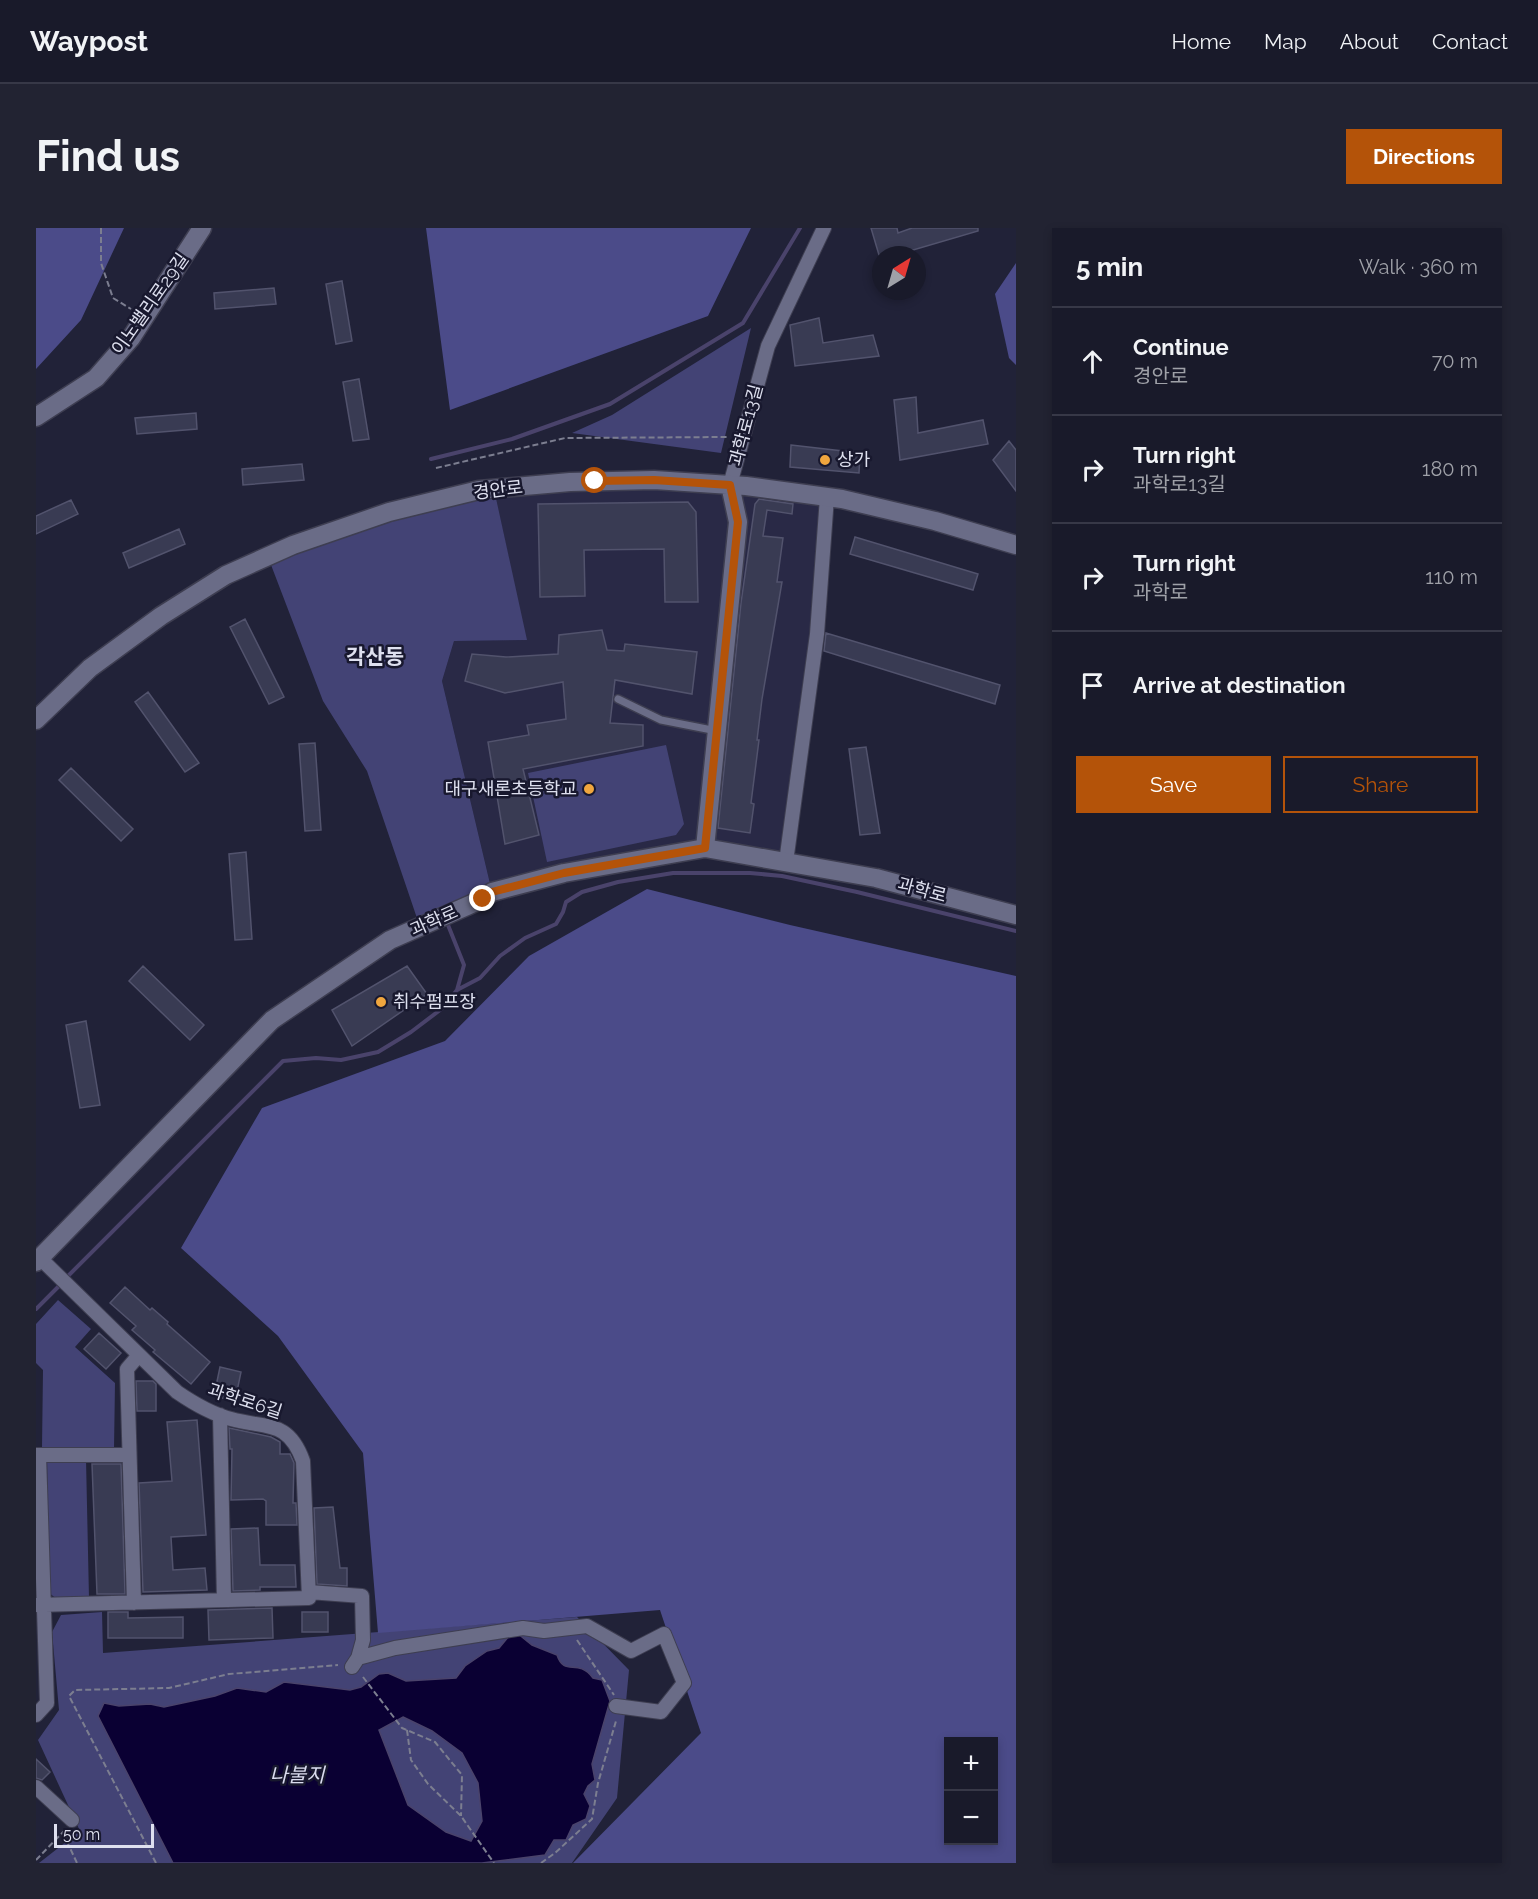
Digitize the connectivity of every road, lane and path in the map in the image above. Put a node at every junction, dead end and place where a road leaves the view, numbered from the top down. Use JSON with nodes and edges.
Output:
{"nodes":[{"id":1,"x":101,"y":228,"type":"edge"},
{"id":2,"x":202,"y":228,"type":"edge"},
{"id":3,"x":824,"y":228,"type":"edge"},
{"id":4,"x":144,"y":318,"type":"junction"},
{"id":5,"x":36,"y":417,"type":"edge"},
{"id":6,"x":743,"y":437,"type":"junction"},
{"id":7,"x":436,"y":468,"type":"dead end"},
{"id":8,"x":730,"y":485,"type":"junction"},
{"id":9,"x":827,"y":497,"type":"junction"},
{"id":10,"x":1016,"y":545,"type":"edge"},
{"id":11,"x":618,"y":699,"type":"dead end"},
{"id":12,"x":36,"y":720,"type":"edge"},
{"id":13,"x":717,"y":731,"type":"junction"},
{"id":14,"x":705,"y":848,"type":"junction"},
{"id":15,"x":786,"y":862,"type":"junction"},
{"id":16,"x":1016,"y":915,"type":"edge"},
{"id":17,"x":38,"y":1260,"type":"edge"},
{"id":18,"x":139,"y":1354,"type":"junction"},
{"id":19,"x":220,"y":1415,"type":"junction"},
{"id":20,"x":37,"y":1455,"type":"edge"},
{"id":21,"x":129,"y":1455,"type":"junction"},
{"id":22,"x":38,"y":1511,"type":"edge"},
{"id":23,"x":309,"y":1595,"type":"junction"},
{"id":24,"x":224,"y":1600,"type":"junction"},
{"id":25,"x":134,"y":1603,"type":"junction"},
{"id":26,"x":39,"y":1605,"type":"edge"},
{"id":27,"x":573,"y":1635,"type":"dead end"},
{"id":28,"x":355,"y":1662,"type":"junction"},
{"id":29,"x":364,"y":1679,"type":"dead end"},
{"id":30,"x":616,"y":1706,"type":"junction"},
{"id":31,"x":36,"y":1715,"type":"edge"},
{"id":32,"x":407,"y":1730,"type":"junction"},
{"id":33,"x":36,"y":1787,"type":"edge"},
{"id":34,"x":461,"y":1816,"type":"junction"},
{"id":35,"x":72,"y":1820,"type":"joint"},
{"id":36,"x":63,"y":1833,"type":"junction"},
{"id":37,"x":36,"y":1860,"type":"edge"},
{"id":38,"x":77,"y":1863,"type":"edge"},
{"id":39,"x":156,"y":1863,"type":"edge"},
{"id":40,"x":494,"y":1863,"type":"edge"},
{"id":41,"x":541,"y":1863,"type":"edge"}],
"edges":[{"from":1,"to":4,"type":"path"},
{"from":2,"to":4,"type":"street","name":"이노밸리로29길"},
{"from":3,"to":6,"type":"street","name":"과학로13길"},
{"from":4,"to":5,"type":"street","name":"이노밸리로29길"},
{"from":6,"to":7,"type":"path"},
{"from":6,"to":8,"type":"street","name":"과학로13길"},
{"from":8,"to":9,"type":"street","name":"경안로"},
{"from":8,"to":12,"type":"street","name":"경안로"},
{"from":8,"to":13,"type":"street","name":"과학로13길"},
{"from":9,"to":10,"type":"street","name":"경안로"},
{"from":9,"to":15,"type":"street"},
{"from":11,"to":13,"type":"lane"},
{"from":13,"to":14,"type":"street","name":"과학로13길"},
{"from":14,"to":15,"type":"street","name":"과학로"},
{"from":14,"to":17,"type":"street","name":"과학로"},
{"from":15,"to":16,"type":"street","name":"과학로"},
{"from":17,"to":18,"type":"street","name":"과학로6길"},
{"from":18,"to":19,"type":"street","name":"과학로6길"},
{"from":18,"to":21,"type":"street"},
{"from":19,"to":23,"type":"street","name":"과학로6길"},
{"from":19,"to":24,"type":"street"},
{"from":20,"to":21,"type":"street"},
{"from":20,"to":22,"type":"street"},
{"from":21,"to":25,"type":"street"},
{"from":22,"to":26,"type":"street"},
{"from":23,"to":24,"type":"street"},
{"from":23,"to":28,"type":"street"},
{"from":24,"to":25,"type":"street"},
{"from":25,"to":26,"type":"street"},
{"from":26,"to":31,"type":"street"},
{"from":27,"to":30,"type":"path"},
{"from":28,"to":30,"type":"street"},
{"from":28,"to":39,"type":"path"},
{"from":29,"to":32,"type":"path"},
{"from":30,"to":41,"type":"path"},
{"from":32,"to":34,"type":"path"},
{"from":32,"to":34,"type":"path"},
{"from":33,"to":35,"type":"street"},
{"from":34,"to":40,"type":"path"},
{"from":35,"to":36,"type":"path"},
{"from":36,"to":37,"type":"path"},
{"from":36,"to":38,"type":"path"}]}
